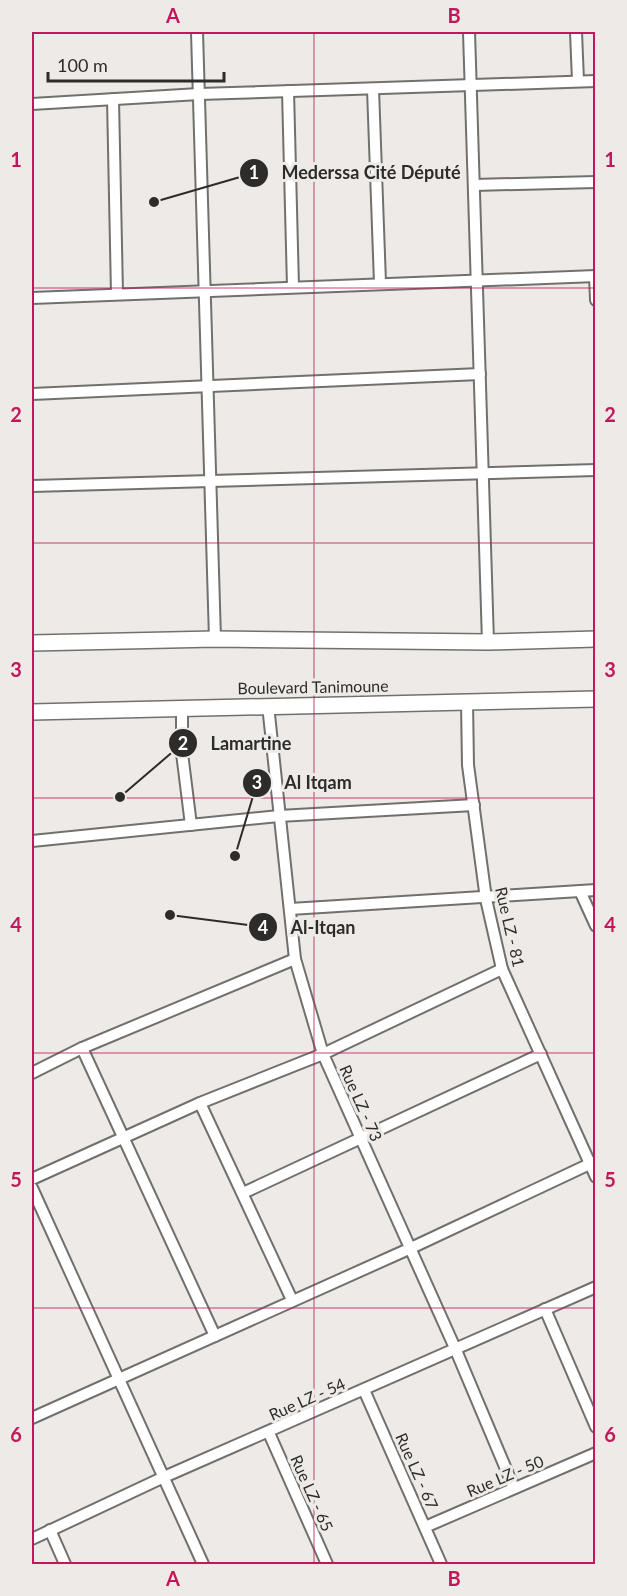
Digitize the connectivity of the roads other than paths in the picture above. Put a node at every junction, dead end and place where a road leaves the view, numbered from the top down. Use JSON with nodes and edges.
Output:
{"nodes":[{"id":1,"x":197,"y":32,"type":"edge"},
{"id":2,"x":469,"y":32,"type":"edge"},
{"id":3,"x":576,"y":32,"type":"edge"},
{"id":4,"x":578,"y":81,"type":"junction"},
{"id":5,"x":596,"y":81,"type":"edge"},
{"id":6,"x":471,"y":86,"type":"junction"},
{"id":7,"x":374,"y":89,"type":"junction"},
{"id":8,"x":288,"y":92,"type":"junction"},
{"id":9,"x":199,"y":94,"type":"junction"},
{"id":10,"x":113,"y":99,"type":"junction"},
{"id":11,"x":32,"y":104,"type":"edge"},
{"id":12,"x":596,"y":182,"type":"edge"},
{"id":13,"x":474,"y":185,"type":"junction"},
{"id":14,"x":595,"y":276,"type":"edge"},
{"id":15,"x":477,"y":280,"type":"junction"},
{"id":16,"x":380,"y":283,"type":"junction"},
{"id":17,"x":294,"y":287,"type":"junction"},
{"id":18,"x":205,"y":290,"type":"junction"},
{"id":19,"x":117,"y":294,"type":"junction"},
{"id":20,"x":32,"y":298,"type":"edge"},
{"id":21,"x":596,"y":300,"type":"edge"},
{"id":22,"x":480,"y":374,"type":"junction"},
{"id":23,"x":207,"y":387,"type":"junction"},
{"id":24,"x":32,"y":394,"type":"edge"},
{"id":25,"x":596,"y":470,"type":"edge"},
{"id":26,"x":483,"y":472,"type":"junction"},
{"id":27,"x":210,"y":481,"type":"junction"},
{"id":28,"x":32,"y":486,"type":"edge"},
{"id":29,"x":215,"y":639,"type":"junction"},
{"id":30,"x":596,"y":639,"type":"edge"},
{"id":31,"x":488,"y":642,"type":"junction"},
{"id":32,"x":32,"y":643,"type":"edge"},
{"id":33,"x":596,"y":699,"type":"edge"},
{"id":34,"x":466,"y":702,"type":"junction"},
{"id":35,"x":268,"y":705,"type":"junction"},
{"id":36,"x":182,"y":708,"type":"junction"},
{"id":37,"x":32,"y":712,"type":"edge"},
{"id":38,"x":474,"y":805,"type":"junction"},
{"id":39,"x":279,"y":816,"type":"junction"},
{"id":40,"x":191,"y":825,"type":"junction"},
{"id":41,"x":32,"y":841,"type":"edge"},
{"id":42,"x":596,"y":890,"type":"edge"},
{"id":43,"x":580,"y":891,"type":"junction"},
{"id":44,"x":486,"y":899,"type":"junction"},
{"id":45,"x":290,"y":909,"type":"junction"},
{"id":46,"x":596,"y":926,"type":"edge"},
{"id":47,"x":296,"y":959,"type":"junction"},
{"id":48,"x":502,"y":969,"type":"junction"},
{"id":49,"x":82,"y":1048,"type":"junction"},
{"id":50,"x":323,"y":1054,"type":"junction"},
{"id":51,"x":541,"y":1054,"type":"junction"},
{"id":52,"x":32,"y":1073,"type":"edge"},
{"id":53,"x":200,"y":1103,"type":"junction"},
{"id":54,"x":123,"y":1137,"type":"junction"},
{"id":55,"x":359,"y":1137,"type":"junction"},
{"id":56,"x":593,"y":1162,"type":"edge"},
{"id":57,"x":596,"y":1177,"type":"edge"},
{"id":58,"x":32,"y":1179,"type":"edge"},
{"id":59,"x":32,"y":1188,"type":"edge"},
{"id":60,"x":243,"y":1193,"type":"junction"},
{"id":61,"x":411,"y":1248,"type":"junction"},
{"id":62,"x":596,"y":1287,"type":"edge"},
{"id":63,"x":292,"y":1300,"type":"junction"},
{"id":64,"x":545,"y":1309,"type":"junction"},
{"id":65,"x":215,"y":1336,"type":"junction"},
{"id":66,"x":455,"y":1348,"type":"junction"},
{"id":67,"x":119,"y":1379,"type":"junction"},
{"id":68,"x":364,"y":1390,"type":"junction"},
{"id":69,"x":32,"y":1418,"type":"edge"},
{"id":70,"x":596,"y":1426,"type":"edge"},
{"id":71,"x":269,"y":1433,"type":"junction"},
{"id":72,"x":596,"y":1453,"type":"edge"},
{"id":73,"x":164,"y":1477,"type":"junction"},
{"id":74,"x":514,"y":1488,"type":"junction"},
{"id":75,"x":425,"y":1527,"type":"junction"},
{"id":76,"x":50,"y":1530,"type":"junction"},
{"id":77,"x":32,"y":1539,"type":"edge"},
{"id":78,"x":65,"y":1564,"type":"edge"},
{"id":79,"x":203,"y":1564,"type":"edge"},
{"id":80,"x":327,"y":1564,"type":"edge"},
{"id":81,"x":441,"y":1564,"type":"edge"}],
"edges":[{"from":1,"to":9,"type":"street"},
{"from":2,"to":6,"type":"street"},
{"from":3,"to":4,"type":"street"},
{"from":4,"to":5,"type":"street"},
{"from":4,"to":6,"type":"street"},
{"from":6,"to":7,"type":"street"},
{"from":6,"to":13,"type":"street"},
{"from":7,"to":8,"type":"street"},
{"from":7,"to":16,"type":"street"},
{"from":8,"to":9,"type":"street"},
{"from":8,"to":17,"type":"street"},
{"from":9,"to":10,"type":"street"},
{"from":9,"to":18,"type":"street"},
{"from":10,"to":11,"type":"street"},
{"from":10,"to":19,"type":"street"},
{"from":12,"to":13,"type":"street"},
{"from":13,"to":15,"type":"street"},
{"from":14,"to":15,"type":"street"},
{"from":14,"to":21,"type":"street"},
{"from":15,"to":16,"type":"street"},
{"from":15,"to":22,"type":"street"},
{"from":16,"to":17,"type":"street"},
{"from":17,"to":18,"type":"street"},
{"from":18,"to":19,"type":"street"},
{"from":18,"to":23,"type":"street"},
{"from":19,"to":20,"type":"street"},
{"from":22,"to":23,"type":"street"},
{"from":22,"to":26,"type":"street"},
{"from":23,"to":24,"type":"street"},
{"from":23,"to":27,"type":"street"},
{"from":25,"to":26,"type":"street"},
{"from":26,"to":27,"type":"street"},
{"from":26,"to":31,"type":"street"},
{"from":27,"to":28,"type":"street"},
{"from":27,"to":29,"type":"street"},
{"from":29,"to":31,"type":"main road"},
{"from":29,"to":32,"type":"main road"},
{"from":30,"to":31,"type":"main road"},
{"from":33,"to":34,"type":"main road","name":"Boulevard Tanimoune"},
{"from":34,"to":35,"type":"main road","name":"Boulevard Tanimoune"},
{"from":34,"to":38,"type":"street","name":"Rue LZ - 81"},
{"from":35,"to":36,"type":"main road","name":"Boulevard Tanimoune"},
{"from":35,"to":39,"type":"street","name":"Rue LZ - 73"},
{"from":36,"to":37,"type":"main road","name":"Boulevard Tanimoune"},
{"from":36,"to":40,"type":"street"},
{"from":38,"to":39,"type":"street"},
{"from":38,"to":44,"type":"street","name":"Rue LZ - 81"},
{"from":39,"to":40,"type":"street"},
{"from":39,"to":45,"type":"street","name":"Rue LZ - 73"},
{"from":40,"to":41,"type":"street"},
{"from":42,"to":43,"type":"street"},
{"from":43,"to":44,"type":"street"},
{"from":43,"to":46,"type":"street"},
{"from":44,"to":45,"type":"street"},
{"from":44,"to":48,"type":"street","name":"Rue LZ - 81"},
{"from":45,"to":47,"type":"street","name":"Rue LZ - 73"},
{"from":47,"to":49,"type":"street"},
{"from":47,"to":50,"type":"street","name":"Rue LZ - 73"},
{"from":48,"to":50,"type":"street"},
{"from":48,"to":51,"type":"street","name":"Rue LZ - 81"},
{"from":49,"to":52,"type":"street"},
{"from":49,"to":54,"type":"street"},
{"from":50,"to":53,"type":"street"},
{"from":50,"to":55,"type":"street","name":"Rue LZ - 73"},
{"from":51,"to":55,"type":"street"},
{"from":51,"to":56,"type":"street","name":"Rue LZ - 81"},
{"from":53,"to":54,"type":"street"},
{"from":53,"to":60,"type":"street"},
{"from":54,"to":58,"type":"street"},
{"from":54,"to":65,"type":"street"},
{"from":55,"to":60,"type":"street"},
{"from":55,"to":61,"type":"street","name":"Rue LZ - 73"},
{"from":56,"to":57,"type":"street","name":"Rue LZ - 81"},
{"from":56,"to":61,"type":"street"},
{"from":59,"to":67,"type":"street"},
{"from":60,"to":63,"type":"street"},
{"from":61,"to":63,"type":"street"},
{"from":61,"to":66,"type":"street","name":"Rue LZ - 73"},
{"from":62,"to":64,"type":"street","name":"Rue LZ - 54"},
{"from":63,"to":65,"type":"street"},
{"from":64,"to":66,"type":"street","name":"Rue LZ - 54"},
{"from":64,"to":70,"type":"street"},
{"from":65,"to":67,"type":"street"},
{"from":66,"to":68,"type":"street","name":"Rue LZ - 54"},
{"from":66,"to":74,"type":"street","name":"Rue LZ - 73"},
{"from":67,"to":69,"type":"street"},
{"from":67,"to":73,"type":"street"},
{"from":68,"to":71,"type":"street","name":"Rue LZ - 54"},
{"from":68,"to":75,"type":"street","name":"Rue LZ - 67"},
{"from":71,"to":73,"type":"street","name":"Rue LZ - 54"},
{"from":71,"to":80,"type":"street","name":"Rue LZ - 65"},
{"from":72,"to":74,"type":"street","name":"Rue LZ - 50"},
{"from":73,"to":76,"type":"street","name":"Rue LZ - 54"},
{"from":73,"to":79,"type":"street"},
{"from":74,"to":75,"type":"street","name":"Rue LZ - 50"},
{"from":75,"to":81,"type":"street","name":"Rue LZ - 67"},
{"from":76,"to":77,"type":"street","name":"Rue LZ - 54"},
{"from":76,"to":78,"type":"street"}]}
